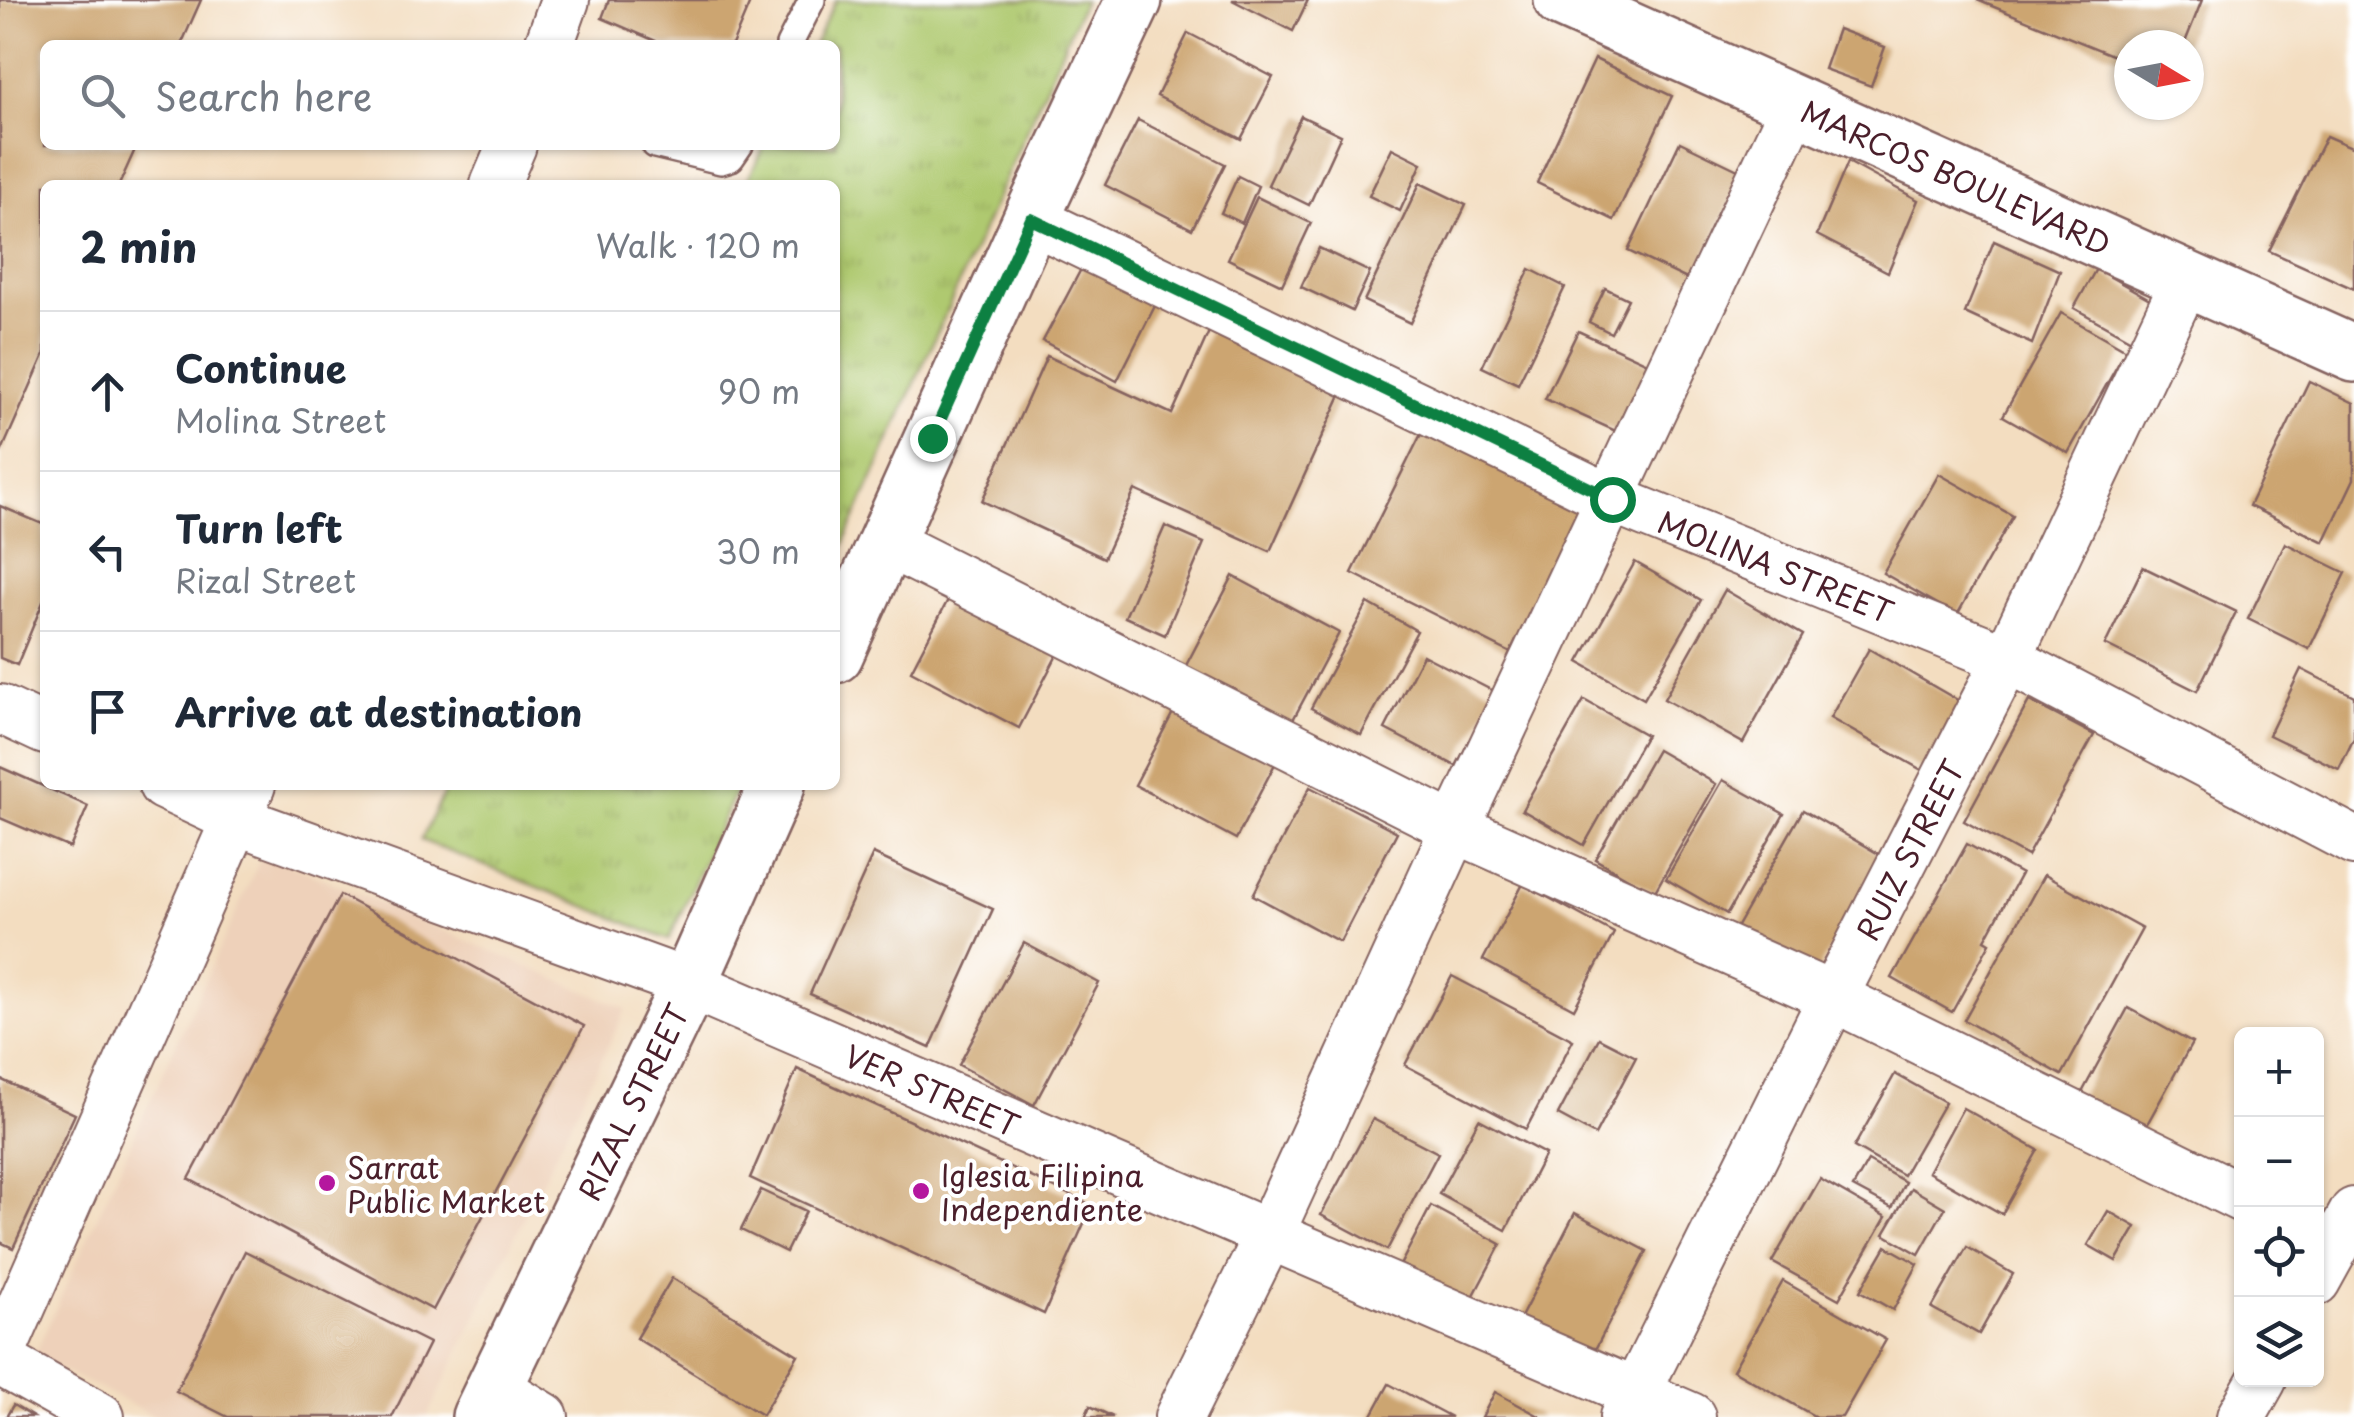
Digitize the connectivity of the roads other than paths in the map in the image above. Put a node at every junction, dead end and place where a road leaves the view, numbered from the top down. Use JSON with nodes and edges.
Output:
{"nodes":[{"id":1,"x":565,"y":0,"type":"edge"},
{"id":2,"x":812,"y":0,"type":"edge"},
{"id":3,"x":1134,"y":0,"type":"edge"},
{"id":4,"x":1562,"y":0,"type":"edge"},
{"id":5,"x":551,"y":40,"type":"edge"},
{"id":6,"x":792,"y":40,"type":"edge"},
{"id":7,"x":1794,"y":106,"type":"junction"},
{"id":8,"x":510,"y":150,"type":"edge"},
{"id":9,"x":676,"y":150,"type":"edge"},
{"id":10,"x":737,"y":150,"type":"edge"},
{"id":11,"x":497,"y":180,"type":"edge"},
{"id":12,"x":1031,"y":219,"type":"junction"},
{"id":13,"x":2187,"y":277,"type":"junction"},
{"id":14,"x":2354,"y":354,"type":"edge"},
{"id":15,"x":1612,"y":499,"type":"junction"},
{"id":16,"x":886,"y":542,"type":"junction"},
{"id":17,"x":840,"y":644,"type":"edge"},
{"id":18,"x":2008,"y":659,"type":"junction"},
{"id":19,"x":0,"y":708,"type":"edge"},
{"id":20,"x":40,"y":728,"type":"edge"},
{"id":21,"x":186,"y":790,"type":"edge"},
{"id":22,"x":775,"y":790,"type":"edge"},
{"id":23,"x":244,"y":802,"type":"edge"},
{"id":24,"x":1455,"y":828,"type":"junction"},
{"id":25,"x":2354,"y":841,"type":"edge"},
{"id":26,"x":689,"y":984,"type":"junction"},
{"id":27,"x":1833,"y":998,"type":"junction"},
{"id":28,"x":2234,"y":1194,"type":"edge"},
{"id":29,"x":1269,"y":1235,"type":"junction"},
{"id":30,"x":0,"y":1358,"type":"edge"},
{"id":31,"x":2258,"y":1387,"type":"edge"},
{"id":32,"x":488,"y":1402,"type":"edge"},
{"id":33,"x":1631,"y":1404,"type":"edge"},
{"id":34,"x":100,"y":1417,"type":"edge"},
{"id":35,"x":544,"y":1417,"type":"edge"},
{"id":36,"x":1179,"y":1417,"type":"edge"},
{"id":37,"x":1691,"y":1417,"type":"edge"},
{"id":38,"x":2241,"y":1417,"type":"edge"}],
"edges":[{"from":1,"to":5,"type":"street"},
{"from":2,"to":6,"type":"lane"},
{"from":3,"to":12,"type":"main road"},
{"from":4,"to":7,"type":"main road","name":"MARCOS BOULEVARD"},
{"from":7,"to":13,"type":"main road","name":"MARCOS BOULEVARD"},
{"from":7,"to":15,"type":"street"},
{"from":8,"to":11,"type":"street"},
{"from":9,"to":10,"type":"lane"},
{"from":12,"to":15,"type":"street","name":"MOLINA STREET"},
{"from":12,"to":16,"type":"main road"},
{"from":13,"to":14,"type":"main road","name":"MARCOS BOULEVARD"},
{"from":13,"to":18,"type":"street","name":"RUIZ STREET"},
{"from":15,"to":18,"type":"street","name":"MOLINA STREET"},
{"from":15,"to":24,"type":"street"},
{"from":16,"to":17,"type":"main road"},
{"from":16,"to":24,"type":"street"},
{"from":18,"to":25,"type":"street","name":"MOLINA STREET"},
{"from":18,"to":27,"type":"street","name":"RUIZ STREET"},
{"from":19,"to":20,"type":"street"},
{"from":21,"to":23,"type":"street","name":"VER STREET"},
{"from":22,"to":26,"type":"main road","name":"RIZAL STREET"},
{"from":23,"to":26,"type":"street","name":"VER STREET"},
{"from":23,"to":30,"type":"street"},
{"from":24,"to":27,"type":"street"},
{"from":24,"to":29,"type":"street"},
{"from":26,"to":29,"type":"street","name":"VER STREET"},
{"from":26,"to":32,"type":"main road","name":"RIZAL STREET"},
{"from":27,"to":28,"type":"street"},
{"from":27,"to":33,"type":"street","name":"RUIZ STREET"},
{"from":29,"to":33,"type":"street","name":"VER STREET"},
{"from":29,"to":36,"type":"street"},
{"from":30,"to":34,"type":"street"},
{"from":31,"to":38,"type":"street"},
{"from":32,"to":35,"type":"street"},
{"from":33,"to":37,"type":"street","name":"VER STREET"}]}
